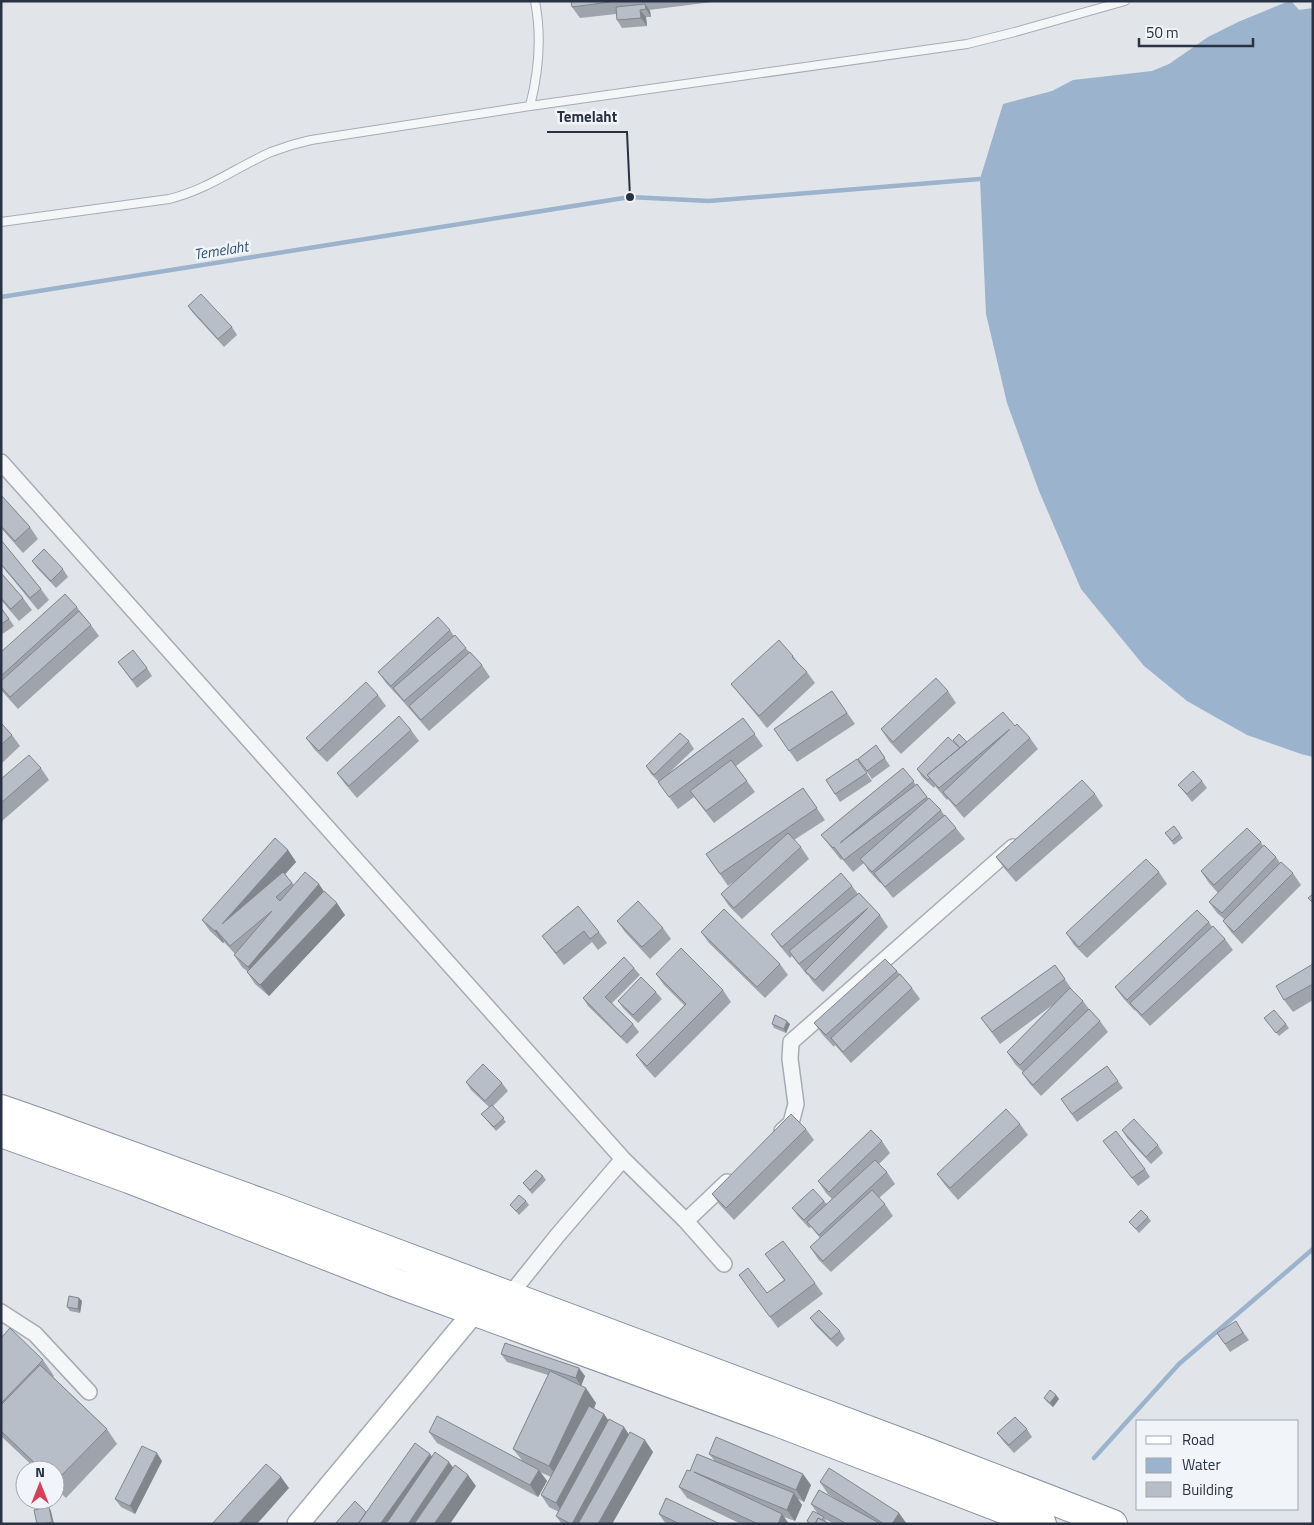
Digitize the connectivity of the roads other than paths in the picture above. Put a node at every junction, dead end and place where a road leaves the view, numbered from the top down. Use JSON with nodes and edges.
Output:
{"nodes":[{"id":1,"x":535,"y":1,"type":"edge"},
{"id":2,"x":1125,"y":1,"type":"edge"},
{"id":3,"x":530,"y":106,"type":"junction"},
{"id":4,"x":1,"y":222,"type":"edge"},
{"id":5,"x":1,"y":462,"type":"edge"},
{"id":6,"x":1020,"y":839,"type":"edge"},
{"id":7,"x":1,"y":1110,"type":"edge"},
{"id":8,"x":1,"y":1134,"type":"edge"},
{"id":9,"x":769,"y":1143,"type":"edge"},
{"id":10,"x":624,"y":1159,"type":"junction"},
{"id":11,"x":738,"y":1171,"type":"edge"},
{"id":12,"x":686,"y":1221,"type":"junction"},
{"id":13,"x":724,"y":1264,"type":"dead end"},
{"id":14,"x":503,"y":1293,"type":"junction"},
{"id":15,"x":1,"y":1312,"type":"edge"},
{"id":16,"x":475,"y":1312,"type":"junction"},
{"id":17,"x":90,"y":1392,"type":"dead end"},
{"id":18,"x":298,"y":1524,"type":"edge"},
{"id":19,"x":1042,"y":1524,"type":"edge"},
{"id":20,"x":1113,"y":1524,"type":"edge"}],
"edges":[{"from":1,"to":3,"type":"lane"},
{"from":2,"to":3,"type":"lane"},
{"from":3,"to":4,"type":"lane"},
{"from":5,"to":10,"type":"street"},
{"from":6,"to":9,"type":"street"},
{"from":7,"to":14,"type":"highway"},
{"from":8,"to":16,"type":"highway"},
{"from":10,"to":12,"type":"street"},
{"from":10,"to":14,"type":"street"},
{"from":11,"to":12,"type":"street"},
{"from":12,"to":13,"type":"street"},
{"from":14,"to":16,"type":"main road"},
{"from":14,"to":20,"type":"highway"},
{"from":15,"to":17,"type":"street"},
{"from":16,"to":18,"type":"main road"},
{"from":16,"to":19,"type":"highway"}]}
